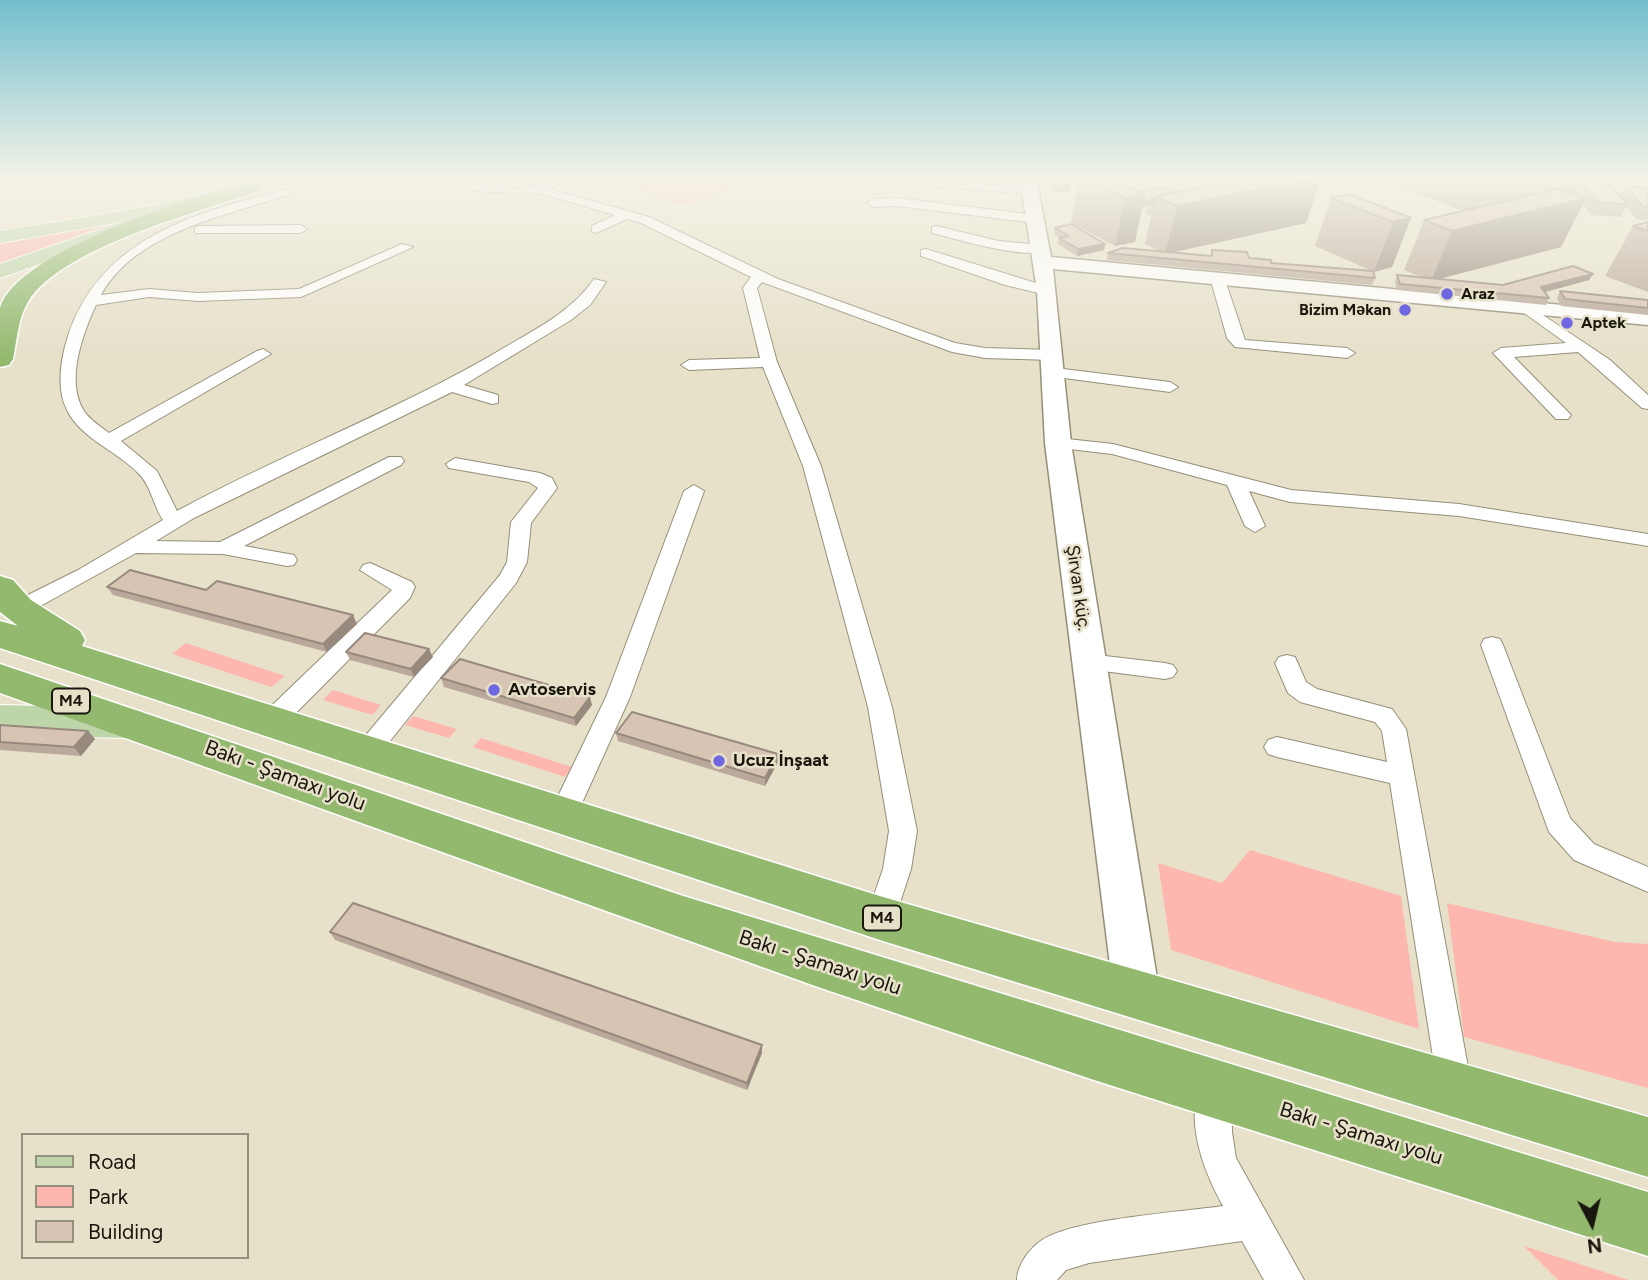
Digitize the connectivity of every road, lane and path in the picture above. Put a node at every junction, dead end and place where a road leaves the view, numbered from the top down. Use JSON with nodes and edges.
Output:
{"nodes":[{"id":1,"x":100,"y":238,"type":"edge"},
{"id":2,"x":114,"y":238,"type":"edge"},
{"id":3,"x":165,"y":238,"type":"edge"},
{"id":4,"x":681,"y":238,"type":"edge"},
{"id":5,"x":968,"y":238,"type":"edge"},
{"id":6,"x":1039,"y":238,"type":"edge"},
{"id":7,"x":407,"y":247,"type":"dead end"},
{"id":8,"x":926,"y":253,"type":"dead end"},
{"id":9,"x":1044,"y":267,"type":"junction"},
{"id":10,"x":0,"y":271,"type":"edge"},
{"id":11,"x":759,"y":276,"type":"junction"},
{"id":12,"x":1217,"y":276,"type":"junction"},
{"id":13,"x":248,"y":281,"type":"dead end"},
{"id":14,"x":599,"y":282,"type":"dead end"},
{"id":15,"x":225,"y":297,"type":"junction"},
{"id":16,"x":91,"y":301,"type":"junction"},
{"id":17,"x":1525,"y":307,"type":"junction"},
{"id":18,"x":1648,"y":320,"type":"edge"},
{"id":19,"x":1581,"y":347,"type":"junction"},
{"id":20,"x":1347,"y":353,"type":"dead end"},
{"id":21,"x":263,"y":354,"type":"dead end"},
{"id":22,"x":0,"y":359,"type":"edge"},
{"id":23,"x":769,"y":362,"type":"junction"},
{"id":24,"x":1054,"y":364,"type":"junction"},
{"id":25,"x":689,"y":365,"type":"dead end"},
{"id":26,"x":451,"y":386,"type":"junction"},
{"id":27,"x":1170,"y":387,"type":"dead end"},
{"id":28,"x":492,"y":399,"type":"dead end"},
{"id":29,"x":1648,"y":404,"type":"edge"},
{"id":30,"x":1562,"y":415,"type":"dead end"},
{"id":31,"x":110,"y":440,"type":"junction"},
{"id":32,"x":1058,"y":443,"type":"junction"},
{"id":33,"x":395,"y":461,"type":"dead end"},
{"id":34,"x":455,"y":464,"type":"dead end"},
{"id":35,"x":1236,"y":484,"type":"junction"},
{"id":36,"x":694,"y":491,"type":"dead end"},
{"id":37,"x":173,"y":521,"type":"junction"},
{"id":38,"x":1255,"y":526,"type":"dead end"},
{"id":39,"x":1648,"y":540,"type":"edge"},
{"id":40,"x":131,"y":547,"type":"junction"},
{"id":41,"x":223,"y":548,"type":"junction"},
{"id":42,"x":287,"y":561,"type":"dead end"},
{"id":43,"x":370,"y":570,"type":"dead end"},
{"id":44,"x":6,"y":610,"type":"edge"},
{"id":45,"x":1492,"y":645,"type":"dead end"},
{"id":46,"x":1088,"y":662,"type":"junction"},
{"id":47,"x":1287,"y":663,"type":"dead end"},
{"id":48,"x":1165,"y":671,"type":"dead end"},
{"id":49,"x":0,"y":678,"type":"edge"},
{"id":50,"x":0,"y":720,"type":"edge"},
{"id":51,"x":270,"y":723,"type":"junction"},
{"id":52,"x":141,"y":724,"type":"junction"},
{"id":53,"x":1277,"y":747,"type":"dead end"},
{"id":54,"x":365,"y":754,"type":"junction"},
{"id":55,"x":1402,"y":776,"type":"junction"},
{"id":56,"x":562,"y":817,"type":"junction"},
{"id":57,"x":1648,"y":880,"type":"edge"},
{"id":58,"x":881,"y":918,"type":"junction"},
{"id":59,"x":1138,"y":997,"type":"junction"},
{"id":60,"x":1214,"y":1088,"type":"junction"},
{"id":61,"x":1455,"y":1090,"type":"junction"},
{"id":62,"x":1648,"y":1147,"type":"edge"},
{"id":63,"x":1250,"y":1221,"type":"junction"},
{"id":64,"x":1648,"y":1224,"type":"edge"},
{"id":65,"x":1036,"y":1280,"type":"edge"},
{"id":66,"x":1285,"y":1280,"type":"edge"}],
"edges":[{"from":1,"to":10,"type":"main road"},
{"from":2,"to":22,"type":"highway"},
{"from":3,"to":16,"type":"street"},
{"from":4,"to":11,"type":"street"},
{"from":5,"to":9,"type":"street"},
{"from":6,"to":9,"type":"street","name":"Şirvan küç."},
{"from":7,"to":15,"type":"street"},
{"from":8,"to":9,"type":"street"},
{"from":9,"to":12,"type":"street"},
{"from":9,"to":24,"type":"street","name":"Şirvan küç."},
{"from":11,"to":23,"type":"street"},
{"from":11,"to":24,"type":"street"},
{"from":12,"to":17,"type":"street"},
{"from":12,"to":20,"type":"street"},
{"from":13,"to":15,"type":"street"},
{"from":14,"to":26,"type":"street"},
{"from":15,"to":16,"type":"street"},
{"from":16,"to":31,"type":"street"},
{"from":17,"to":18,"type":"street"},
{"from":17,"to":19,"type":"street"},
{"from":19,"to":29,"type":"street"},
{"from":19,"to":30,"type":"street"},
{"from":21,"to":31,"type":"street"},
{"from":23,"to":25,"type":"street"},
{"from":23,"to":58,"type":"street"},
{"from":24,"to":27,"type":"street"},
{"from":24,"to":32,"type":"street","name":"Şirvan küç."},
{"from":26,"to":28,"type":"street"},
{"from":26,"to":37,"type":"street"},
{"from":31,"to":37,"type":"street"},
{"from":32,"to":35,"type":"street"},
{"from":32,"to":46,"type":"street","name":"Şirvan küç."},
{"from":33,"to":41,"type":"street"},
{"from":34,"to":54,"type":"street"},
{"from":35,"to":38,"type":"street"},
{"from":35,"to":39,"type":"street"},
{"from":36,"to":56,"type":"street"},
{"from":37,"to":40,"type":"street"},
{"from":40,"to":41,"type":"street"},
{"from":40,"to":44,"type":"street"},
{"from":41,"to":42,"type":"street"},
{"from":43,"to":51,"type":"street"},
{"from":44,"to":51,"type":"highway","number":"M4"},
{"from":45,"to":57,"type":"street"},
{"from":46,"to":48,"type":"street"},
{"from":46,"to":59,"type":"street","name":"Şirvan küç."},
{"from":47,"to":55,"type":"street"},
{"from":49,"to":52,"type":"highway","name":"Bakı - Şamaxı yolu","number":"M4"},
{"from":50,"to":52,"type":"main road"},
{"from":51,"to":54,"type":"highway","number":"M4"},
{"from":52,"to":60,"type":"highway","name":"Bakı - Şamaxı yolu","number":"M4"},
{"from":53,"to":55,"type":"street"},
{"from":54,"to":56,"type":"highway","number":"M4"},
{"from":55,"to":61,"type":"street"},
{"from":56,"to":58,"type":"highway","number":"M4"},
{"from":58,"to":59,"type":"highway","number":"M4"},
{"from":59,"to":61,"type":"highway","number":"M4"},
{"from":60,"to":63,"type":"street"},
{"from":60,"to":64,"type":"highway","name":"Bakı - Şamaxı yolu","number":"M4"},
{"from":61,"to":62,"type":"highway","number":"M4"},
{"from":63,"to":65,"type":"street"},
{"from":63,"to":66,"type":"street"}]}
